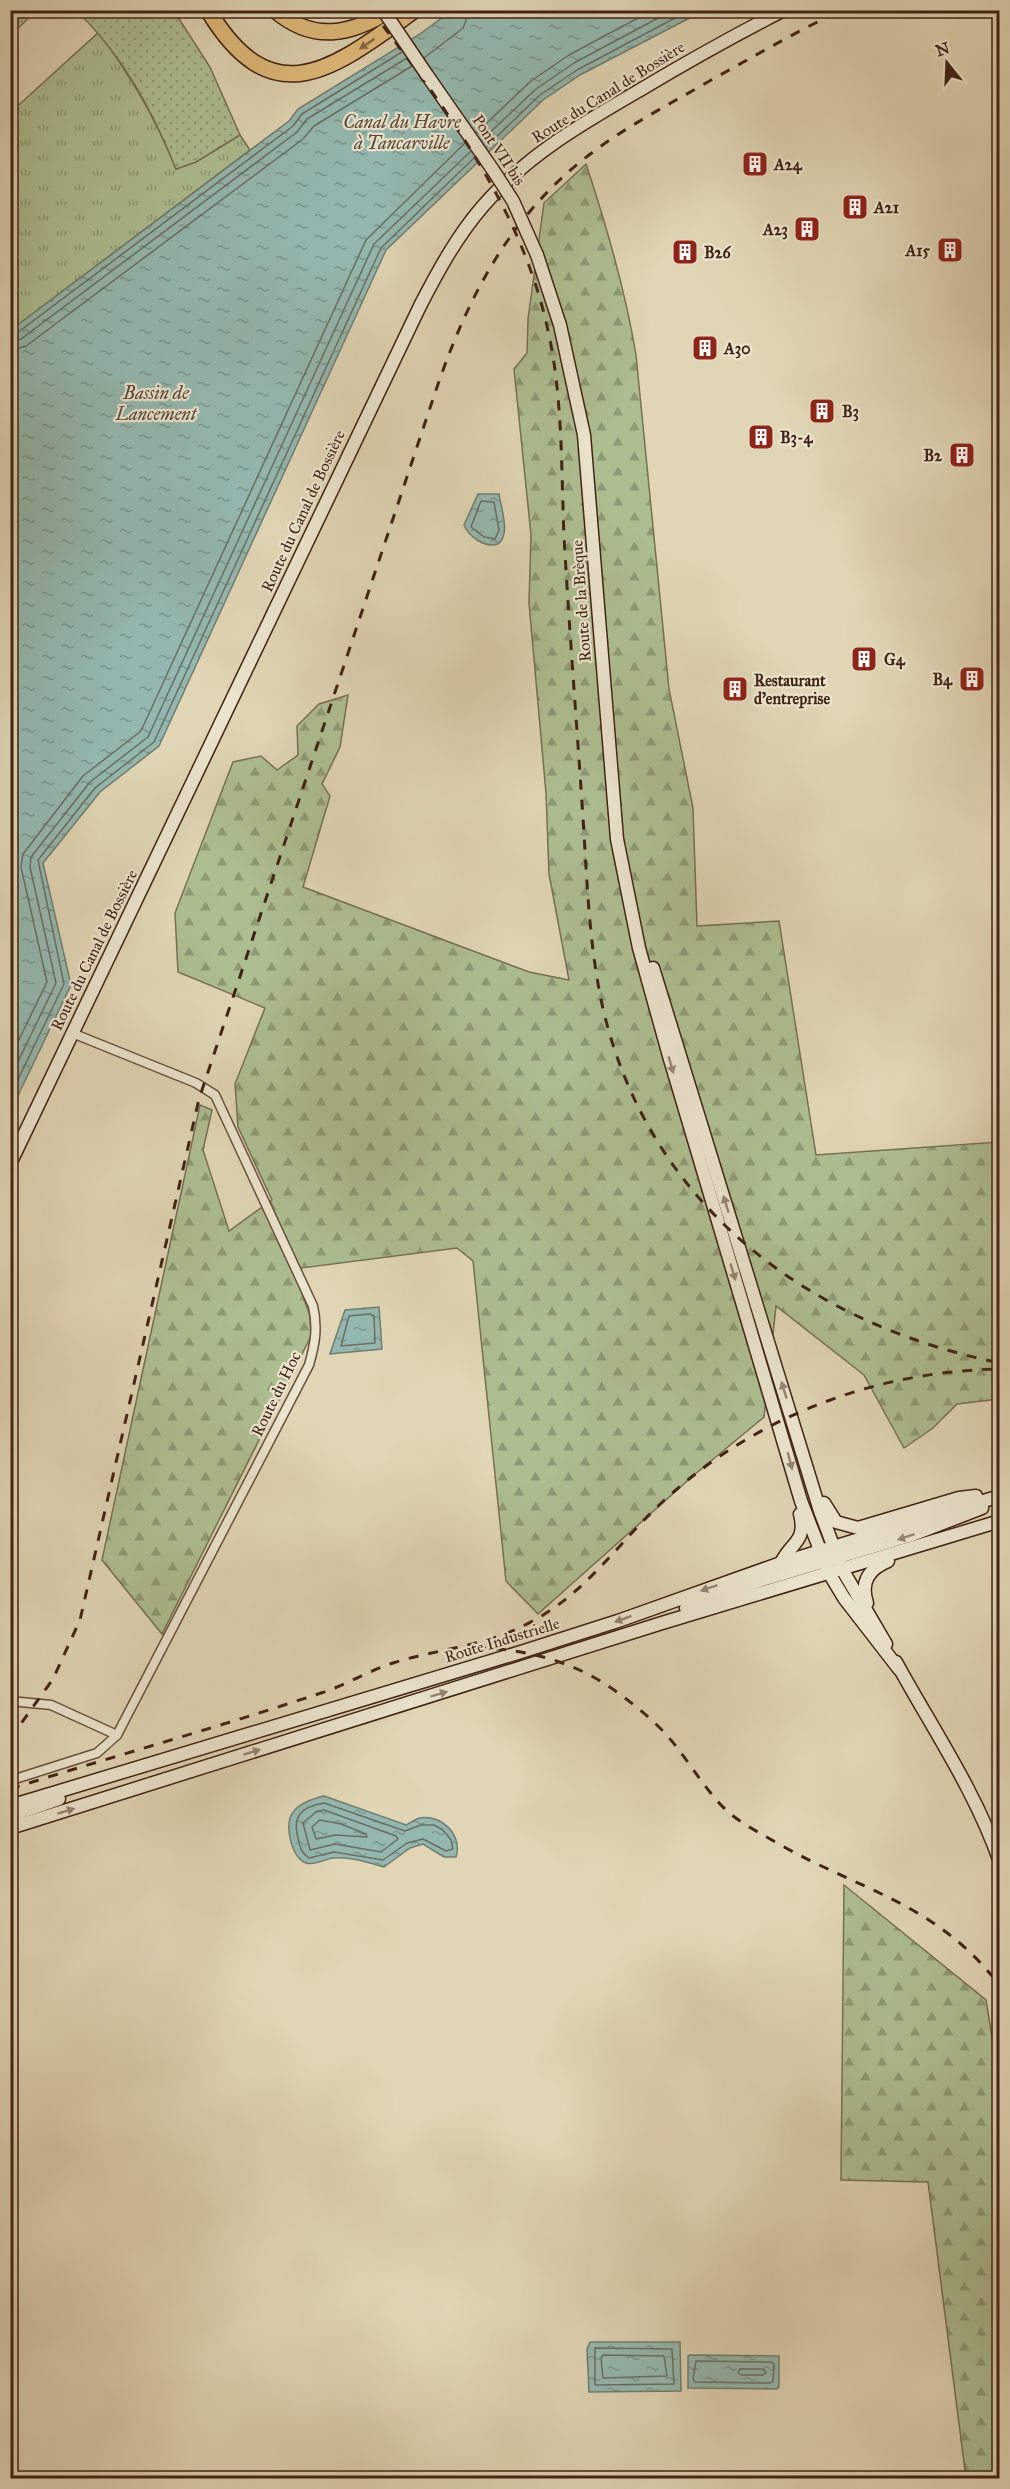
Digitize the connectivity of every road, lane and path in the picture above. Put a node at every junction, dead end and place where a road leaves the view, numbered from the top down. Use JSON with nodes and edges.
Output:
{"nodes":[{"id":1,"x":208,"y":10,"type":"edge"},
{"id":2,"x":275,"y":10,"type":"edge"},
{"id":3,"x":383,"y":10,"type":"edge"},
{"id":4,"x":390,"y":10,"type":"edge"},
{"id":5,"x":415,"y":10,"type":"edge"},
{"id":6,"x":784,"y":10,"type":"edge"},
{"id":7,"x":537,"y":255,"type":"joint"},
{"id":8,"x":622,"y":869,"type":"junction"},
{"id":9,"x":72,"y":1033,"type":"junction"},
{"id":10,"x":10,"y":1164,"type":"edge"},
{"id":11,"x":801,"y":1446,"type":"junction"},
{"id":12,"x":999,"y":1496,"type":"edge"},
{"id":13,"x":801,"y":1501,"type":"junction"},
{"id":14,"x":999,"y":1521,"type":"edge"},
{"id":15,"x":979,"y":1528,"type":"junction"},
{"id":16,"x":838,"y":1558,"type":"junction"},
{"id":17,"x":824,"y":1562,"type":"junction"},
{"id":18,"x":781,"y":1563,"type":"junction"},
{"id":19,"x":844,"y":1598,"type":"junction"},
{"id":20,"x":709,"y":1609,"type":"junction"},
{"id":21,"x":873,"y":1621,"type":"junction"},
{"id":22,"x":662,"y":1623,"type":"junction"},
{"id":23,"x":899,"y":1669,"type":"junction"},
{"id":24,"x":368,"y":1697,"type":"junction"},
{"id":25,"x":10,"y":1701,"type":"edge"},
{"id":26,"x":117,"y":1735,"type":"junction"},
{"id":27,"x":196,"y":1749,"type":"junction"},
{"id":28,"x":15,"y":1779,"type":"dead end"},
{"id":29,"x":10,"y":1797,"type":"edge"},
{"id":30,"x":10,"y":1806,"type":"edge"},
{"id":31,"x":10,"y":1816,"type":"edge"},
{"id":32,"x":38,"y":1820,"type":"junction"},
{"id":33,"x":10,"y":1828,"type":"edge"},
{"id":34,"x":10,"y":1837,"type":"edge"},
{"id":35,"x":999,"y":1862,"type":"edge"}],
"edges":[{"from":5,"to":1,"type":"highway","one_way":true},
{"from":2,"to":4,"type":"highway"},
{"from":3,"to":7,"type":"main road","name":"Pont VII bis","bridge":true},
{"from":6,"to":9,"type":"main road","name":"Route du Canal de Bossière"},
{"from":7,"to":8,"type":"main road","name":"Route de la Brèque"},
{"from":11,"to":8,"type":"main road","one_way":true},
{"from":8,"to":13,"type":"main road","name":"Route de la Brèque","one_way":true},
{"from":9,"to":10,"type":"main road","name":"Route du Canal de Bossière"},
{"from":9,"to":26,"type":"street","name":"Route du Hoc"},
{"from":11,"to":12,"type":"main road"},
{"from":11,"to":16,"type":"main road"},
{"from":12,"to":16,"type":"main road","one_way":true},
{"from":13,"to":17,"type":"main road"},
{"from":13,"to":18,"type":"main road"},
{"from":14,"to":15,"type":"main road","name":"Route Industrielle"},
{"from":15,"to":16,"type":"main road","name":"Route Industrielle"},
{"from":15,"to":21,"type":"main road"},
{"from":16,"to":17,"type":"main road","name":"Route Industrielle"},
{"from":16,"to":17,"type":"main road","name":"Route Industrielle"},
{"from":16,"to":21,"type":"main road"},
{"from":17,"to":18,"type":"main road","name":"Route Industrielle"},
{"from":17,"to":19,"type":"main road"},
{"from":17,"to":20,"type":"main road","name":"Route Industrielle"},
{"from":17,"to":22,"type":"main road"},
{"from":18,"to":24,"type":"main road","name":"Route Industrielle","one_way":true},
{"from":19,"to":20,"type":"main road"},
{"from":19,"to":23,"type":"main road"},
{"from":20,"to":22,"type":"main road","name":"Route Industrielle"},
{"from":21,"to":23,"type":"main road"},
{"from":32,"to":22,"type":"main road","name":"Route Industrielle","one_way":true},
{"from":23,"to":35,"type":"main road"},
{"from":24,"to":27,"type":"main road","name":"Route Industrielle"},
{"from":24,"to":29,"type":"main road"},
{"from":25,"to":26,"type":"street"},
{"from":26,"to":28,"type":"street","name":"Route du Hoc"},
{"from":27,"to":30,"type":"main road","name":"Route Industrielle"},
{"from":27,"to":31,"type":"main road"},
{"from":32,"to":33,"type":"main road","name":"Route Industrielle"},
{"from":32,"to":34,"type":"main road"}]}
